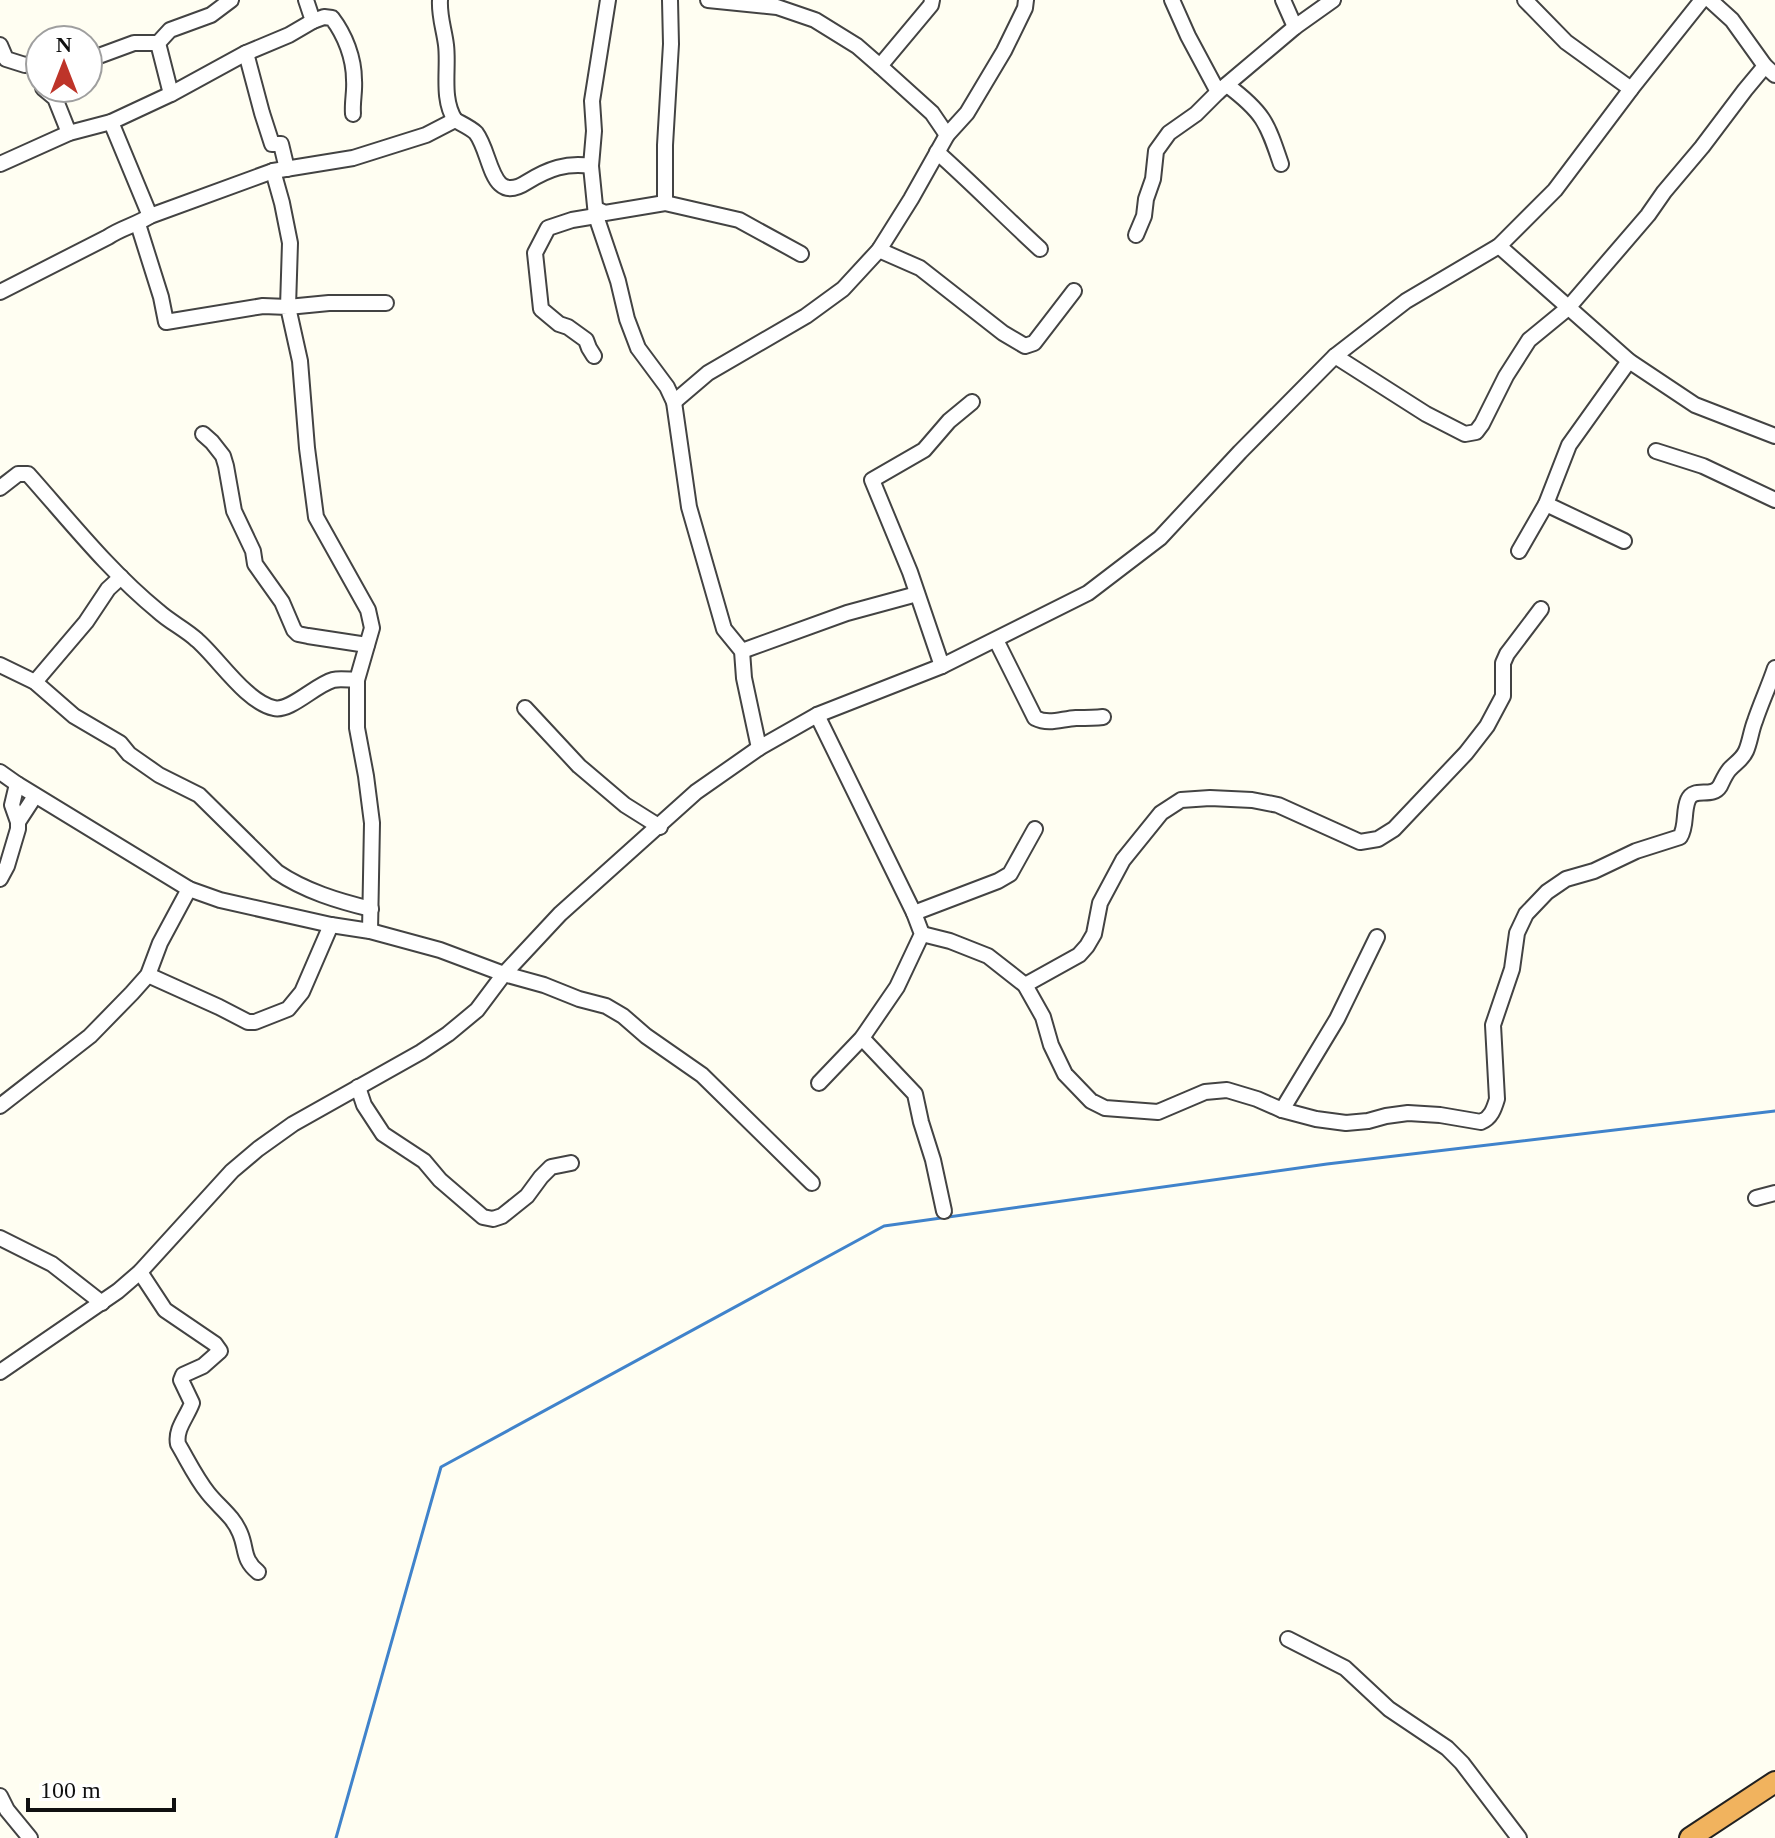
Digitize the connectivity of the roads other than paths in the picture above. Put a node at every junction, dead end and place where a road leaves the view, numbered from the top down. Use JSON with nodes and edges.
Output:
{"nodes":[{"id":1,"x":231,"y":0,"type":"edge"},
{"id":2,"x":306,"y":0,"type":"edge"},
{"id":3,"x":440,"y":0,"type":"edge"},
{"id":4,"x":608,"y":0,"type":"edge"},
{"id":5,"x":670,"y":0,"type":"edge"},
{"id":6,"x":708,"y":0,"type":"edge"},
{"id":7,"x":932,"y":0,"type":"edge"},
{"id":8,"x":1172,"y":0,"type":"edge"},
{"id":9,"x":1283,"y":0,"type":"edge"},
{"id":10,"x":1333,"y":0,"type":"edge"},
{"id":11,"x":1525,"y":0,"type":"edge"},
{"id":12,"x":1702,"y":0,"type":"edge"},
{"id":13,"x":1710,"y":0,"type":"edge"},
{"id":14,"x":1028,"y":3,"type":"edge"},
{"id":15,"x":313,"y":21,"type":"junction"},
{"id":16,"x":1295,"y":27,"type":"junction"},
{"id":17,"x":158,"y":43,"type":"junction"},
{"id":18,"x":0,"y":45,"type":"edge"},
{"id":19,"x":246,"y":53,"type":"junction"},
{"id":20,"x":104,"y":54,"type":"edge"},
{"id":21,"x":24,"y":65,"type":"edge"},
{"id":22,"x":880,"y":66,"type":"junction"},
{"id":23,"x":1770,"y":71,"type":"edge"},
{"id":24,"x":1222,"y":88,"type":"junction"},
{"id":25,"x":1631,"y":89,"type":"junction"},
{"id":26,"x":171,"y":94,"type":"junction"},
{"id":27,"x":57,"y":104,"type":"edge"},
{"id":28,"x":353,"y":114,"type":"dead end"},
{"id":29,"x":455,"y":120,"type":"junction"},
{"id":30,"x":111,"y":122,"type":"junction"},
{"id":31,"x":69,"y":133,"type":"junction"},
{"id":32,"x":947,"y":135,"type":"junction"},
{"id":33,"x":937,"y":152,"type":"junction"},
{"id":34,"x":0,"y":164,"type":"edge"},
{"id":35,"x":1281,"y":164,"type":"dead end"},
{"id":36,"x":591,"y":166,"type":"junction"},
{"id":37,"x":280,"y":170,"type":"junction"},
{"id":38,"x":665,"y":203,"type":"junction"},
{"id":39,"x":599,"y":213,"type":"junction"},
{"id":40,"x":144,"y":220,"type":"junction"},
{"id":41,"x":1136,"y":235,"type":"dead end"},
{"id":42,"x":1499,"y":246,"type":"junction"},
{"id":43,"x":1040,"y":249,"type":"dead end"},
{"id":44,"x":879,"y":250,"type":"junction"},
{"id":45,"x":801,"y":254,"type":"dead end"},
{"id":46,"x":1074,"y":291,"type":"dead end"},
{"id":47,"x":0,"y":292,"type":"edge"},
{"id":48,"x":386,"y":303,"type":"dead end"},
{"id":49,"x":288,"y":307,"type":"junction"},
{"id":50,"x":1568,"y":308,"type":"junction"},
{"id":51,"x":594,"y":356,"type":"dead end"},
{"id":52,"x":1335,"y":356,"type":"junction"},
{"id":53,"x":1629,"y":361,"type":"junction"},
{"id":54,"x":674,"y":402,"type":"junction"},
{"id":55,"x":972,"y":402,"type":"dead end"},
{"id":56,"x":203,"y":434,"type":"dead end"},
{"id":57,"x":1775,"y":436,"type":"edge"},
{"id":58,"x":1656,"y":451,"type":"dead end"},
{"id":59,"x":0,"y":488,"type":"edge"},
{"id":60,"x":1775,"y":500,"type":"edge"},
{"id":61,"x":1546,"y":504,"type":"junction"},
{"id":62,"x":1624,"y":541,"type":"dead end"},
{"id":63,"x":1519,"y":551,"type":"dead end"},
{"id":64,"x":121,"y":577,"type":"junction"},
{"id":65,"x":917,"y":594,"type":"junction"},
{"id":66,"x":1541,"y":609,"type":"dead end"},
{"id":67,"x":996,"y":640,"type":"junction"},
{"id":68,"x":367,"y":645,"type":"junction"},
{"id":69,"x":742,"y":651,"type":"junction"},
{"id":70,"x":0,"y":665,"type":"edge"},
{"id":71,"x":942,"y":666,"type":"junction"},
{"id":72,"x":1775,"y":668,"type":"edge"},
{"id":73,"x":357,"y":680,"type":"junction"},
{"id":74,"x":35,"y":682,"type":"junction"},
{"id":75,"x":1770,"y":695,"type":"edge"},
{"id":76,"x":525,"y":708,"type":"dead end"},
{"id":77,"x":817,"y":715,"type":"junction"},
{"id":78,"x":1103,"y":717,"type":"dead end"},
{"id":79,"x":759,"y":748,"type":"junction"},
{"id":80,"x":0,"y":772,"type":"edge"},
{"id":81,"x":17,"y":784,"type":"junction"},
{"id":82,"x":35,"y":796,"type":"junction"},
{"id":83,"x":18,"y":822,"type":"junction"},
{"id":84,"x":660,"y":827,"type":"junction"},
{"id":85,"x":1035,"y":829,"type":"dead end"},
{"id":86,"x":0,"y":879,"type":"edge"},
{"id":87,"x":189,"y":889,"type":"junction"},
{"id":88,"x":371,"y":909,"type":"junction"},
{"id":89,"x":914,"y":913,"type":"junction"},
{"id":90,"x":331,"y":925,"type":"junction"},
{"id":91,"x":370,"y":931,"type":"junction"},
{"id":92,"x":922,"y":934,"type":"junction"},
{"id":93,"x":1377,"y":937,"type":"dead end"},
{"id":94,"x":504,"y":974,"type":"junction"},
{"id":95,"x":148,"y":975,"type":"junction"},
{"id":96,"x":1025,"y":985,"type":"junction"},
{"id":97,"x":862,"y":1038,"type":"junction"},
{"id":98,"x":819,"y":1083,"type":"dead end"},
{"id":99,"x":358,"y":1087,"type":"junction"},
{"id":100,"x":0,"y":1106,"type":"edge"},
{"id":101,"x":1282,"y":1110,"type":"junction"},
{"id":102,"x":571,"y":1163,"type":"dead end"},
{"id":103,"x":812,"y":1183,"type":"dead end"},
{"id":104,"x":1775,"y":1193,"type":"edge"},
{"id":105,"x":1756,"y":1198,"type":"dead end"},
{"id":106,"x":944,"y":1211,"type":"dead end"},
{"id":107,"x":0,"y":1238,"type":"edge"},
{"id":108,"x":140,"y":1272,"type":"junction"},
{"id":109,"x":102,"y":1303,"type":"junction"},
{"id":110,"x":0,"y":1372,"type":"edge"},
{"id":111,"x":258,"y":1572,"type":"dead end"},
{"id":112,"x":1288,"y":1639,"type":"dead end"},
{"id":113,"x":1775,"y":1782,"type":"edge"},
{"id":114,"x":0,"y":1796,"type":"edge"},
{"id":115,"x":30,"y":1838,"type":"edge"},
{"id":116,"x":1519,"y":1838,"type":"edge"},
{"id":117,"x":1690,"y":1838,"type":"edge"}],
"edges":[{"from":1,"to":17,"type":"street"},
{"from":2,"to":15,"type":"street"},
{"from":3,"to":29,"type":"street"},
{"from":4,"to":36,"type":"street"},
{"from":5,"to":38,"type":"street"},
{"from":6,"to":22,"type":"street"},
{"from":7,"to":22,"type":"street"},
{"from":8,"to":24,"type":"street"},
{"from":9,"to":16,"type":"street"},
{"from":10,"to":16,"type":"street"},
{"from":11,"to":25,"type":"street"},
{"from":12,"to":25,"type":"street"},
{"from":13,"to":23,"type":"street"},
{"from":14,"to":32,"type":"street"},
{"from":15,"to":19,"type":"street"},
{"from":15,"to":28,"type":"street"},
{"from":16,"to":24,"type":"street"},
{"from":17,"to":20,"type":"street"},
{"from":17,"to":26,"type":"street"},
{"from":18,"to":21,"type":"street"},
{"from":19,"to":26,"type":"street"},
{"from":19,"to":37,"type":"street"},
{"from":22,"to":32,"type":"street"},
{"from":23,"to":50,"type":"street"},
{"from":24,"to":35,"type":"street"},
{"from":24,"to":41,"type":"street"},
{"from":25,"to":42,"type":"street"},
{"from":26,"to":30,"type":"street"},
{"from":27,"to":31,"type":"street"},
{"from":29,"to":36,"type":"street"},
{"from":29,"to":37,"type":"street"},
{"from":30,"to":31,"type":"street"},
{"from":30,"to":40,"type":"street"},
{"from":31,"to":34,"type":"street"},
{"from":32,"to":33,"type":"street"},
{"from":33,"to":43,"type":"street"},
{"from":33,"to":44,"type":"street"},
{"from":36,"to":39,"type":"street"},
{"from":37,"to":40,"type":"street"},
{"from":37,"to":49,"type":"street"},
{"from":38,"to":39,"type":"street"},
{"from":38,"to":45,"type":"street"},
{"from":39,"to":51,"type":"street"},
{"from":39,"to":54,"type":"street"},
{"from":40,"to":47,"type":"street"},
{"from":40,"to":49,"type":"street"},
{"from":42,"to":50,"type":"street"},
{"from":42,"to":52,"type":"street"},
{"from":44,"to":46,"type":"street"},
{"from":44,"to":54,"type":"street"},
{"from":48,"to":49,"type":"street"},
{"from":49,"to":68,"type":"street"},
{"from":50,"to":52,"type":"street"},
{"from":50,"to":53,"type":"street"},
{"from":52,"to":67,"type":"street"},
{"from":53,"to":57,"type":"street"},
{"from":53,"to":61,"type":"street"},
{"from":54,"to":69,"type":"street"},
{"from":55,"to":65,"type":"street"},
{"from":56,"to":68,"type":"street"},
{"from":58,"to":60,"type":"street"},
{"from":59,"to":64,"type":"street"},
{"from":61,"to":62,"type":"street"},
{"from":61,"to":63,"type":"street"},
{"from":64,"to":73,"type":"street"},
{"from":64,"to":74,"type":"street"},
{"from":65,"to":69,"type":"street"},
{"from":65,"to":71,"type":"street"},
{"from":66,"to":96,"type":"street"},
{"from":67,"to":71,"type":"street"},
{"from":67,"to":78,"type":"street"},
{"from":68,"to":73,"type":"street"},
{"from":69,"to":79,"type":"street"},
{"from":70,"to":74,"type":"street"},
{"from":71,"to":77,"type":"street"},
{"from":72,"to":75,"type":"street"},
{"from":73,"to":88,"type":"street"},
{"from":74,"to":88,"type":"street"},
{"from":75,"to":101,"type":"street"},
{"from":76,"to":84,"type":"street"},
{"from":77,"to":79,"type":"street"},
{"from":77,"to":89,"type":"street"},
{"from":79,"to":84,"type":"street"},
{"from":80,"to":81,"type":"street"},
{"from":81,"to":82,"type":"street"},
{"from":81,"to":83,"type":"street"},
{"from":82,"to":83,"type":"street"},
{"from":82,"to":87,"type":"street"},
{"from":83,"to":86,"type":"street"},
{"from":84,"to":94,"type":"street"},
{"from":85,"to":89,"type":"street"},
{"from":87,"to":90,"type":"street"},
{"from":87,"to":95,"type":"street"},
{"from":88,"to":91,"type":"street"},
{"from":89,"to":92,"type":"street"},
{"from":90,"to":91,"type":"street"},
{"from":90,"to":95,"type":"street"},
{"from":91,"to":94,"type":"street"},
{"from":92,"to":96,"type":"street"},
{"from":92,"to":97,"type":"street"},
{"from":93,"to":101,"type":"street"},
{"from":94,"to":99,"type":"street"},
{"from":94,"to":103,"type":"street"},
{"from":95,"to":100,"type":"street"},
{"from":96,"to":101,"type":"street"},
{"from":97,"to":98,"type":"street"},
{"from":97,"to":106,"type":"street"},
{"from":99,"to":102,"type":"street"},
{"from":99,"to":108,"type":"street"},
{"from":104,"to":105,"type":"street"},
{"from":107,"to":109,"type":"street"},
{"from":108,"to":109,"type":"street"},
{"from":108,"to":111,"type":"street"},
{"from":109,"to":110,"type":"street"},
{"from":112,"to":116,"type":"street"},
{"from":113,"to":117,"type":"highway"},
{"from":114,"to":115,"type":"street"}]}
